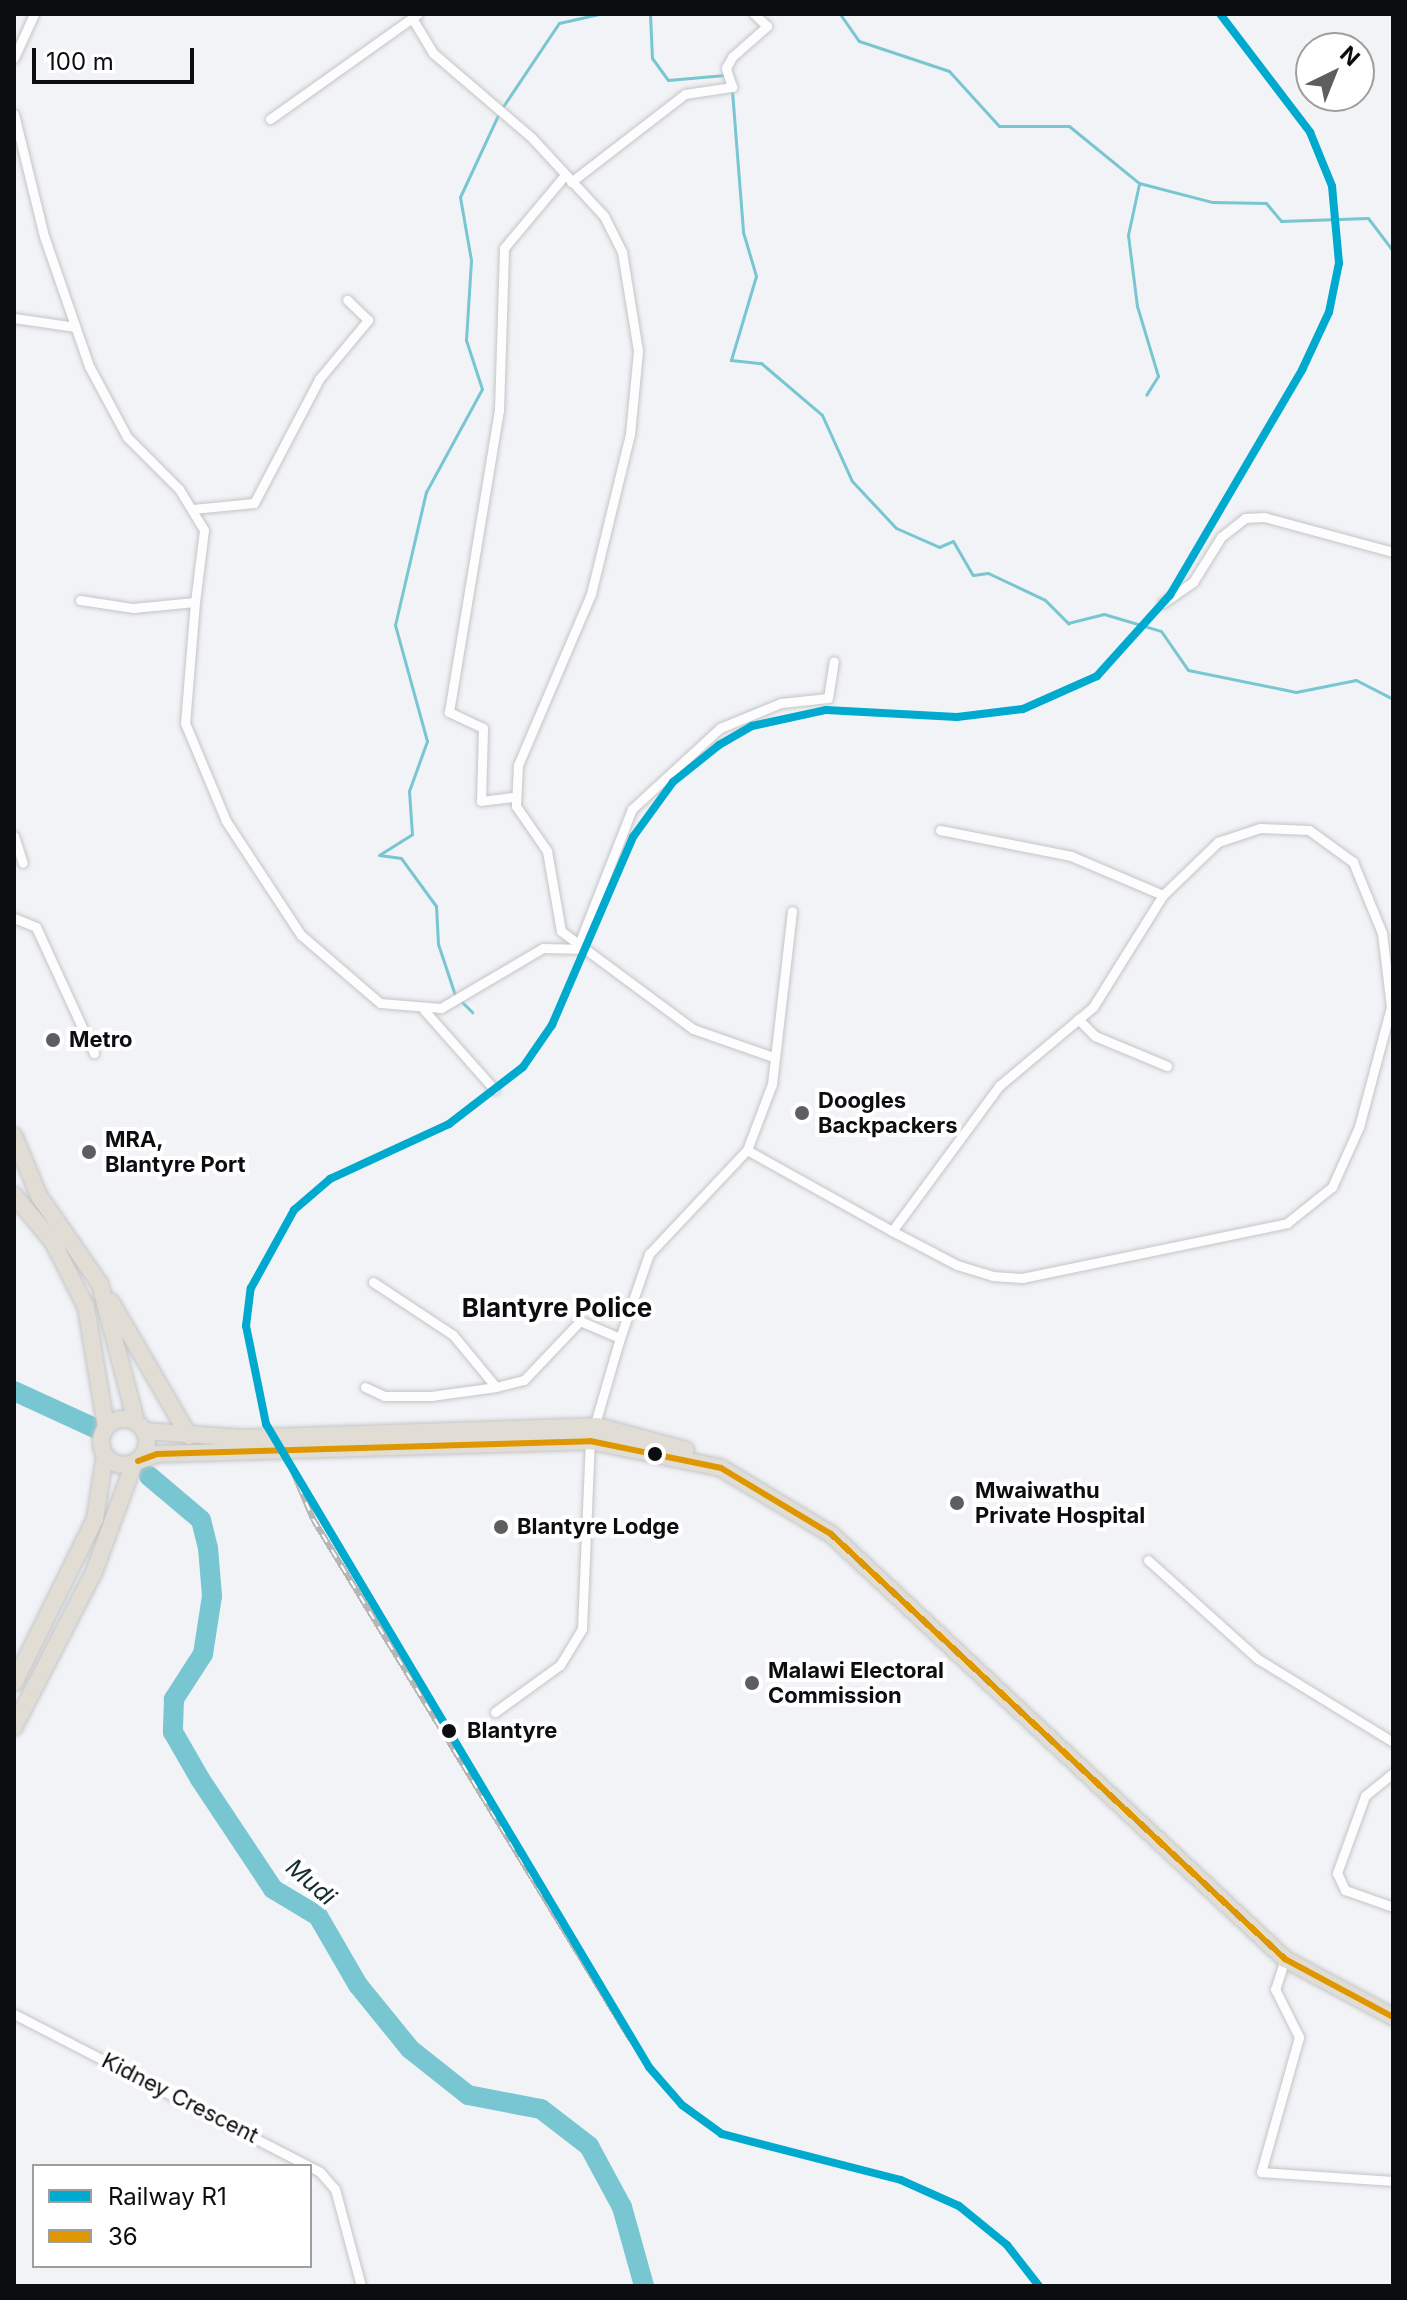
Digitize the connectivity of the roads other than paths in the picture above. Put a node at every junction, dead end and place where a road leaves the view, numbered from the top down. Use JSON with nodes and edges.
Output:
{"nodes":[{"id":1,"x":34,"y":14,"type":"edge"},
{"id":2,"x":754,"y":14,"type":"edge"},
{"id":3,"x":415,"y":16,"type":"edge"},
{"id":4,"x":14,"y":58,"type":"edge"},
{"id":5,"x":14,"y":114,"type":"edge"},
{"id":6,"x":270,"y":119,"type":"dead end"},
{"id":7,"x":568,"y":179,"type":"junction"},
{"id":8,"x":347,"y":300,"type":"dead end"},
{"id":9,"x":14,"y":318,"type":"edge"},
{"id":10,"x":75,"y":327,"type":"junction"},
{"id":11,"x":193,"y":509,"type":"junction"},
{"id":12,"x":1393,"y":552,"type":"edge"},
{"id":13,"x":80,"y":600,"type":"dead end"},
{"id":14,"x":195,"y":602,"type":"junction"},
{"id":15,"x":1163,"y":603,"type":"dead end"},
{"id":16,"x":834,"y":661,"type":"dead end"},
{"id":17,"x":513,"y":797,"type":"junction"},
{"id":18,"x":940,"y":830,"type":"dead end"},
{"id":19,"x":14,"y":836,"type":"edge"},
{"id":20,"x":23,"y":863,"type":"dead end"},
{"id":21,"x":1163,"y":895,"type":"junction"},
{"id":22,"x":792,"y":911,"type":"dead end"},
{"id":23,"x":14,"y":918,"type":"edge"},
{"id":24,"x":582,"y":946,"type":"junction"},
{"id":25,"x":424,"y":1010,"type":"junction"},
{"id":26,"x":1078,"y":1019,"type":"junction"},
{"id":27,"x":94,"y":1053,"type":"dead end"},
{"id":28,"x":773,"y":1057,"type":"junction"},
{"id":29,"x":1167,"y":1066,"type":"dead end"},
{"id":30,"x":494,"y":1089,"type":"dead end"},
{"id":31,"x":14,"y":1136,"type":"edge"},
{"id":32,"x":747,"y":1150,"type":"junction"},
{"id":33,"x":14,"y":1195,"type":"edge"},
{"id":34,"x":892,"y":1231,"type":"junction"},
{"id":35,"x":373,"y":1282,"type":"dead end"},
{"id":36,"x":100,"y":1284,"type":"junction"},
{"id":37,"x":620,"y":1338,"type":"junction"},
{"id":38,"x":365,"y":1387,"type":"dead end"},
{"id":39,"x":496,"y":1387,"type":"junction"},
{"id":40,"x":106,"y":1426,"type":"junction"},
{"id":41,"x":140,"y":1426,"type":"junction"},
{"id":42,"x":593,"y":1434,"type":"junction"},
{"id":43,"x":189,"y":1436,"type":"junction"},
{"id":44,"x":105,"y":1455,"type":"junction"},
{"id":45,"x":135,"y":1464,"type":"junction"},
{"id":46,"x":1148,"y":1560,"type":"dead end"},
{"id":47,"x":14,"y":1683,"type":"edge"},
{"id":48,"x":495,"y":1712,"type":"dead end"},
{"id":49,"x":14,"y":1727,"type":"edge"},
{"id":50,"x":1393,"y":1742,"type":"edge"},
{"id":51,"x":1393,"y":1773,"type":"edge"},
{"id":52,"x":1393,"y":1907,"type":"edge"},
{"id":53,"x":1285,"y":1959,"type":"junction"},
{"id":54,"x":1393,"y":2008,"type":"edge"},
{"id":55,"x":14,"y":2014,"type":"edge"},
{"id":56,"x":1393,"y":2017,"type":"edge"},
{"id":57,"x":305,"y":2164,"type":"edge"},
{"id":58,"x":312,"y":2168,"type":"edge"},
{"id":59,"x":1393,"y":2181,"type":"edge"},
{"id":60,"x":361,"y":2286,"type":"edge"}],
"edges":[{"from":1,"to":4,"type":"street"},
{"from":2,"to":7,"type":"street"},
{"from":3,"to":6,"type":"street"},
{"from":3,"to":7,"type":"street"},
{"from":5,"to":10,"type":"street"},
{"from":7,"to":17,"type":"street"},
{"from":7,"to":17,"type":"street"},
{"from":8,"to":11,"type":"street"},
{"from":9,"to":10,"type":"street"},
{"from":10,"to":11,"type":"street"},
{"from":11,"to":14,"type":"street"},
{"from":12,"to":15,"type":"street"},
{"from":13,"to":14,"type":"street"},
{"from":14,"to":25,"type":"street"},
{"from":16,"to":24,"type":"street"},
{"from":17,"to":24,"type":"street"},
{"from":18,"to":21,"type":"street"},
{"from":19,"to":20,"type":"street"},
{"from":21,"to":26,"type":"street"},
{"from":21,"to":34,"type":"street"},
{"from":22,"to":28,"type":"street"},
{"from":23,"to":27,"type":"street"},
{"from":24,"to":25,"type":"street"},
{"from":24,"to":28,"type":"street"},
{"from":25,"to":30,"type":"street"},
{"from":26,"to":29,"type":"street"},
{"from":26,"to":34,"type":"street"},
{"from":28,"to":32,"type":"street"},
{"from":31,"to":36,"type":"highway"},
{"from":32,"to":34,"type":"street"},
{"from":32,"to":37,"type":"street"},
{"from":33,"to":40,"type":"highway"},
{"from":35,"to":39,"type":"street"},
{"from":36,"to":41,"type":"highway"},
{"from":36,"to":43,"type":"highway"},
{"from":37,"to":39,"type":"street"},
{"from":37,"to":42,"type":"street"},
{"from":38,"to":39,"type":"street"},
{"from":40,"to":41,"type":"highway"},
{"from":40,"to":44,"type":"highway"},
{"from":41,"to":43,"type":"highway"},
{"from":41,"to":45,"type":"highway"},
{"from":42,"to":43,"type":"highway"},
{"from":42,"to":45,"type":"highway"},
{"from":42,"to":48,"type":"street"},
{"from":42,"to":53,"type":"highway"},
{"from":42,"to":54,"type":"highway"},
{"from":44,"to":45,"type":"highway"},
{"from":44,"to":47,"type":"highway"},
{"from":45,"to":49,"type":"highway"},
{"from":46,"to":50,"type":"street"},
{"from":51,"to":52,"type":"street"},
{"from":53,"to":56,"type":"highway"},
{"from":53,"to":59,"type":"street"},
{"from":55,"to":57,"type":"street","name":"Kidney Crescent"},
{"from":58,"to":60,"type":"street","name":"Kidney Crescent"}]}
